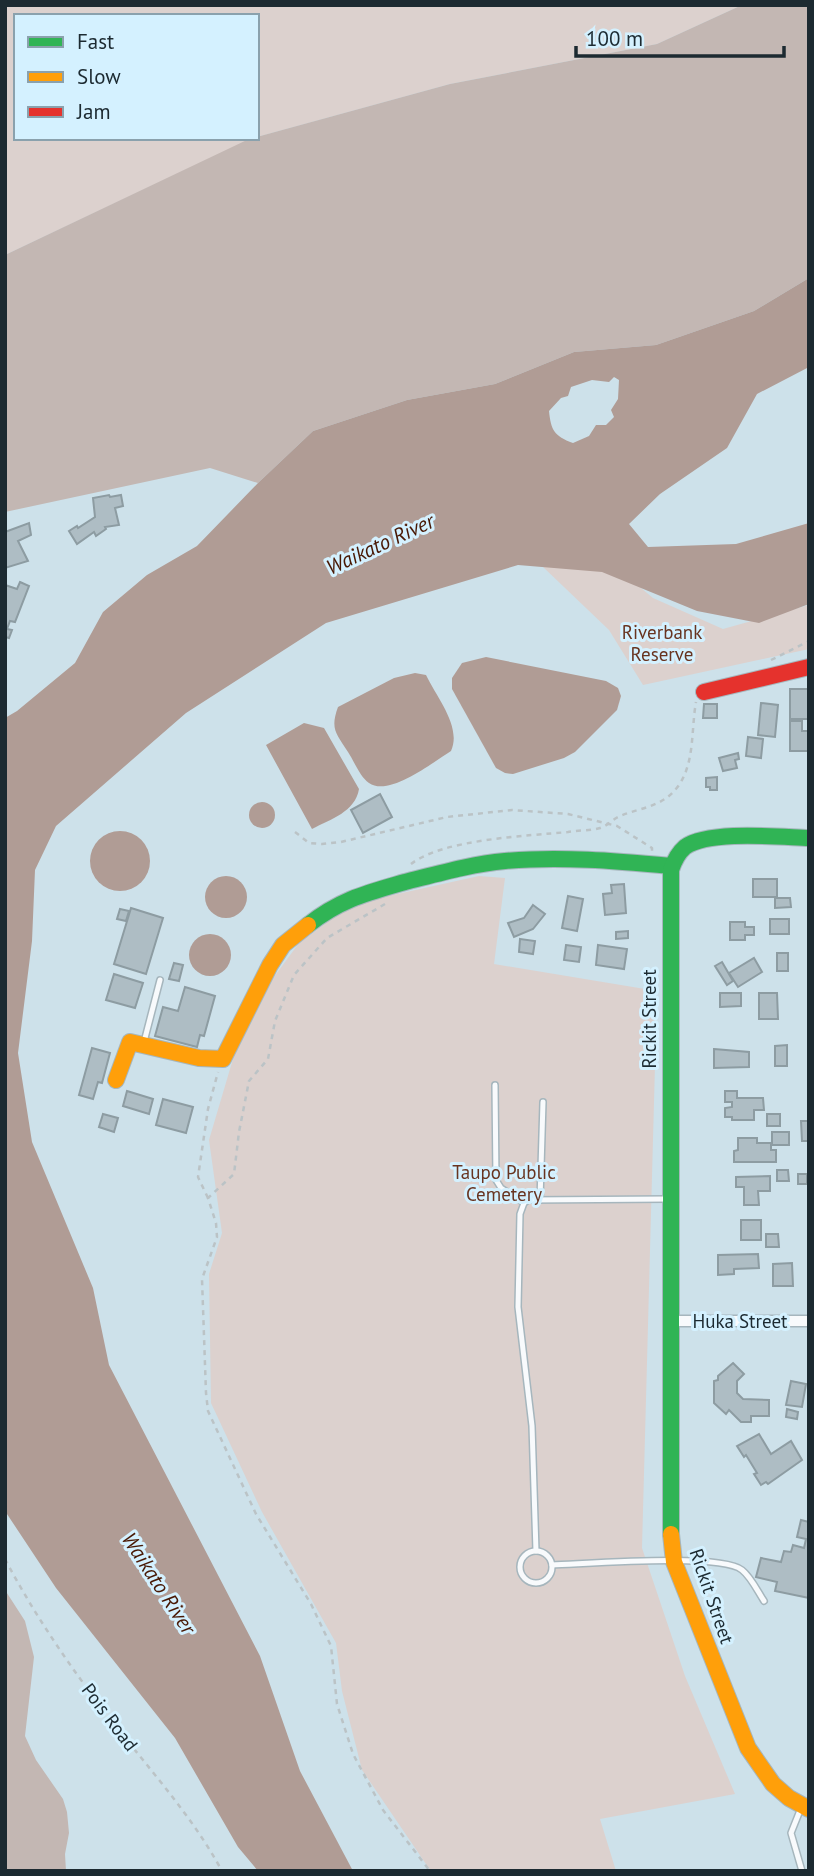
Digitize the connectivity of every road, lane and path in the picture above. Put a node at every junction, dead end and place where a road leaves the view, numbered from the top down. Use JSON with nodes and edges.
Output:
{"nodes":[{"id":1,"x":809,"y":641,"type":"edge"},
{"id":2,"x":766,"y":662,"type":"dead end"},
{"id":3,"x":809,"y":667,"type":"edge"},
{"id":4,"x":705,"y":692,"type":"joint"},
{"id":5,"x":609,"y":824,"type":"junction"},
{"id":6,"x":295,"y":832,"type":"dead end"},
{"id":7,"x":809,"y":838,"type":"edge"},
{"id":8,"x":411,"y":864,"type":"dead end"},
{"id":9,"x":654,"y":865,"type":"junction"},
{"id":10,"x":671,"y":866,"type":"junction"},
{"id":11,"x":384,"y":904,"type":"dead end"},
{"id":12,"x":160,"y":980,"type":"dead end"},
{"id":13,"x":143,"y":1045,"type":"junction"},
{"id":14,"x":223,"y":1059,"type":"junction"},
{"id":15,"x":116,"y":1080,"type":"dead end"},
{"id":16,"x":495,"y":1085,"type":"dead end"},
{"id":17,"x":543,"y":1102,"type":"dead end"},
{"id":18,"x":208,"y":1198,"type":"junction"},
{"id":19,"x":671,"y":1199,"type":"junction"},
{"id":20,"x":540,"y":1200,"type":"junction"},
{"id":21,"x":524,"y":1203,"type":"junction"},
{"id":22,"x":672,"y":1321,"type":"junction"},
{"id":23,"x":809,"y":1321,"type":"edge"},
{"id":24,"x":536,"y":1551,"type":"junction"},
{"id":25,"x":5,"y":1559,"type":"edge"},
{"id":26,"x":674,"y":1562,"type":"junction"},
{"id":27,"x":552,"y":1565,"type":"junction"},
{"id":28,"x":764,"y":1601,"type":"dead end"},
{"id":29,"x":805,"y":1807,"type":"edge"},
{"id":30,"x":222,"y":1871,"type":"edge"},
{"id":31,"x":430,"y":1871,"type":"edge"},
{"id":32,"x":802,"y":1871,"type":"edge"}],
"edges":[{"from":1,"to":2,"type":"path"},
{"from":3,"to":4,"type":"street"},
{"from":4,"to":5,"type":"path"},
{"from":5,"to":6,"type":"path"},
{"from":5,"to":8,"type":"path"},
{"from":5,"to":9,"type":"path"},
{"from":7,"to":10,"type":"street"},
{"from":9,"to":10,"type":"street"},
{"from":9,"to":14,"type":"street"},
{"from":10,"to":19,"type":"street","name":"Rickit Street"},
{"from":11,"to":18,"type":"path"},
{"from":12,"to":13,"type":"lane"},
{"from":13,"to":14,"type":"street"},
{"from":13,"to":15,"type":"street"},
{"from":14,"to":18,"type":"path"},
{"from":16,"to":21,"type":"lane"},
{"from":17,"to":20,"type":"lane"},
{"from":18,"to":31,"type":"path"},
{"from":19,"to":20,"type":"lane"},
{"from":19,"to":22,"type":"street","name":"Rickit Street"},
{"from":20,"to":21,"type":"lane"},
{"from":21,"to":24,"type":"lane"},
{"from":22,"to":23,"type":"street","name":"Huka Street"},
{"from":22,"to":26,"type":"street","name":"Rickit Street"},
{"from":24,"to":27,"type":"lane"},
{"from":24,"to":27,"type":"lane"},
{"from":25,"to":30,"type":"path","name":"Pois Road"},
{"from":26,"to":27,"type":"lane"},
{"from":26,"to":28,"type":"lane"},
{"from":26,"to":29,"type":"street","name":"Rickit Street"},
{"from":29,"to":32,"type":"lane"}]}
